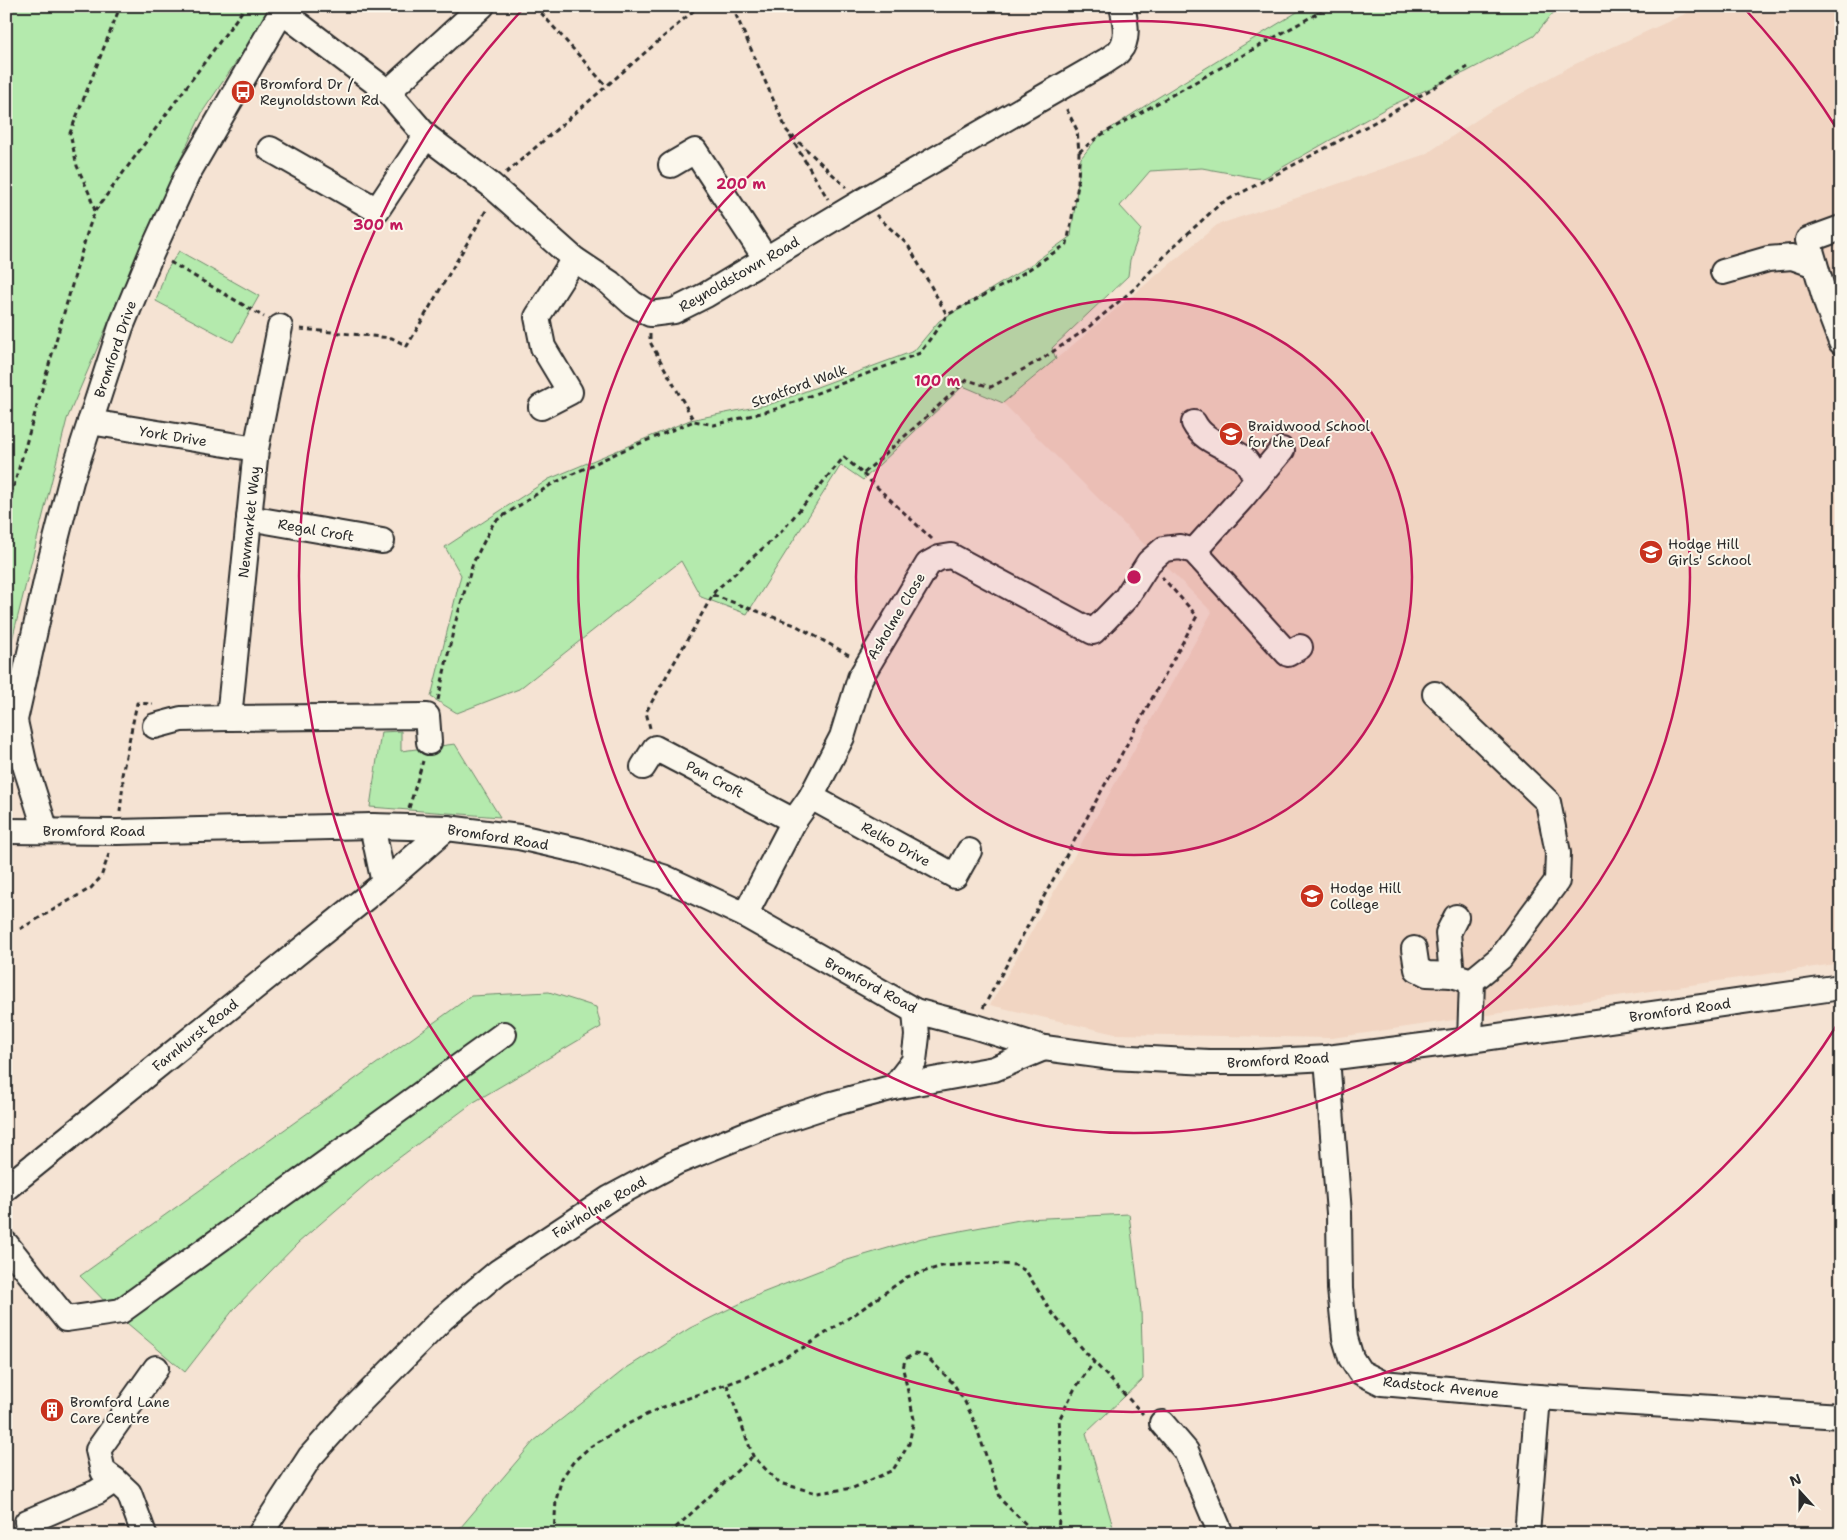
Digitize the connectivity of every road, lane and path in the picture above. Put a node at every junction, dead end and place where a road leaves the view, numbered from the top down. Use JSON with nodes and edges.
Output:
{"nodes":[{"id":1,"x":118,"y":6,"type":"edge"},
{"id":2,"x":246,"y":6,"type":"edge"},
{"id":3,"x":482,"y":6,"type":"edge"},
{"id":4,"x":535,"y":6,"type":"edge"},
{"id":5,"x":699,"y":6,"type":"edge"},
{"id":6,"x":732,"y":6,"type":"edge"},
{"id":7,"x":1122,"y":6,"type":"edge"},
{"id":8,"x":1325,"y":6,"type":"edge"},
{"id":9,"x":283,"y":9,"type":"edge"},
{"id":10,"x":1468,"y":67,"type":"dead end"},
{"id":11,"x":606,"y":86,"type":"junction"},
{"id":12,"x":1057,"y":89,"type":"junction"},
{"id":13,"x":388,"y":92,"type":"junction"},
{"id":14,"x":788,"y":131,"type":"junction"},
{"id":15,"x":426,"y":136,"type":"junction"},
{"id":16,"x":270,"y":149,"type":"dead end"},
{"id":17,"x":1079,"y":152,"type":"junction"},
{"id":18,"x":671,"y":166,"type":"dead end"},
{"id":19,"x":491,"y":186,"type":"junction"},
{"id":20,"x":860,"y":202,"type":"junction"},
{"id":21,"x":95,"y":211,"type":"junction"},
{"id":22,"x":838,"y":215,"type":"junction"},
{"id":23,"x":1841,"y":228,"type":"edge"},
{"id":24,"x":152,"y":252,"type":"junction"},
{"id":25,"x":574,"y":259,"type":"junction"},
{"id":26,"x":766,"y":259,"type":"junction"},
{"id":27,"x":1815,"y":265,"type":"junction"},
{"id":28,"x":1724,"y":272,"type":"dead end"},
{"id":29,"x":1834,"y":304,"type":"edge"},
{"id":30,"x":650,"y":314,"type":"junction"},
{"id":31,"x":947,"y":316,"type":"junction"},
{"id":32,"x":280,"y":327,"type":"junction"},
{"id":33,"x":1841,"y":342,"type":"edge"},
{"id":34,"x":542,"y":407,"type":"dead end"},
{"id":35,"x":694,"y":421,"type":"junction"},
{"id":36,"x":90,"y":422,"type":"junction"},
{"id":37,"x":1194,"y":423,"type":"dead end"},
{"id":38,"x":256,"y":449,"type":"junction"},
{"id":39,"x":1282,"y":450,"type":"dead end"},
{"id":40,"x":863,"y":474,"type":"junction"},
{"id":41,"x":1257,"y":480,"type":"junction"},
{"id":42,"x":6,"y":514,"type":"edge"},
{"id":43,"x":249,"y":518,"type":"junction"},
{"id":44,"x":382,"y":541,"type":"dead end"},
{"id":45,"x":1194,"y":551,"type":"junction"},
{"id":46,"x":951,"y":556,"type":"junction"},
{"id":47,"x":1149,"y":562,"type":"junction"},
{"id":48,"x":713,"y":595,"type":"junction"},
{"id":49,"x":1300,"y":647,"type":"dead end"},
{"id":50,"x":867,"y":665,"type":"junction"},
{"id":51,"x":1435,"y":694,"type":"dead end"},
{"id":52,"x":427,"y":716,"type":"junction"},
{"id":53,"x":229,"y":718,"type":"junction"},
{"id":54,"x":10,"y":725,"type":"edge"},
{"id":55,"x":155,"y":726,"type":"dead end"},
{"id":56,"x":429,"y":742,"type":"joint"},
{"id":57,"x":6,"y":748,"type":"edge"},
{"id":58,"x":649,"y":758,"type":"joint"},
{"id":59,"x":122,"y":775,"type":"dead end"},
{"id":60,"x":811,"y":797,"type":"junction"},
{"id":61,"x":407,"y":813,"type":"dead end"},
{"id":62,"x":794,"y":821,"type":"junction"},
{"id":63,"x":372,"y":826,"type":"junction"},
{"id":64,"x":7,"y":827,"type":"edge"},
{"id":65,"x":447,"y":828,"type":"junction"},
{"id":66,"x":46,"y":831,"type":"junction"},
{"id":67,"x":117,"y":832,"type":"junction"},
{"id":68,"x":969,"y":851,"type":"dead end"},
{"id":69,"x":384,"y":883,"type":"junction"},
{"id":70,"x":745,"y":915,"type":"junction"},
{"id":71,"x":1456,"y":916,"type":"dead end"},
{"id":72,"x":20,"y":929,"type":"dead end"},
{"id":73,"x":1414,"y":950,"type":"dead end"},
{"id":74,"x":1462,"y":978,"type":"junction"},
{"id":75,"x":1841,"y":987,"type":"edge"},
{"id":76,"x":916,"y":1010,"type":"junction"},
{"id":77,"x":973,"y":1026,"type":"junction"},
{"id":78,"x":504,"y":1034,"type":"dead end"},
{"id":79,"x":1470,"y":1040,"type":"junction"},
{"id":80,"x":1044,"y":1048,"type":"junction"},
{"id":81,"x":1327,"y":1058,"type":"junction"},
{"id":82,"x":894,"y":1087,"type":"junction"},
{"id":83,"x":6,"y":1188,"type":"edge"},
{"id":84,"x":6,"y":1244,"type":"edge"},
{"id":85,"x":1094,"y":1362,"type":"junction"},
{"id":86,"x":156,"y":1368,"type":"dead end"},
{"id":87,"x":727,"y":1385,"type":"junction"},
{"id":88,"x":1538,"y":1397,"type":"junction"},
{"id":89,"x":1841,"y":1416,"type":"edge"},
{"id":90,"x":1162,"y":1423,"type":"joint"},
{"id":91,"x":753,"y":1456,"type":"junction"},
{"id":92,"x":115,"y":1480,"type":"junction"},
{"id":93,"x":27,"y":1522,"type":"dead end"},
{"id":94,"x":144,"y":1534,"type":"edge"},
{"id":95,"x":260,"y":1534,"type":"edge"},
{"id":96,"x":554,"y":1534,"type":"edge"},
{"id":97,"x":668,"y":1534,"type":"edge"},
{"id":98,"x":1036,"y":1534,"type":"edge"},
{"id":99,"x":1058,"y":1534,"type":"edge"},
{"id":100,"x":1221,"y":1534,"type":"edge"},
{"id":101,"x":1527,"y":1534,"type":"edge"}],
"edges":[{"from":1,"to":21,"type":"path"},
{"from":2,"to":21,"type":"path"},
{"from":3,"to":13,"type":"street"},
{"from":4,"to":11,"type":"path"},
{"from":5,"to":11,"type":"path"},
{"from":6,"to":14,"type":"path"},
{"from":7,"to":12,"type":"street","name":"Reynoldstown Road"},
{"from":8,"to":17,"type":"path"},
{"from":9,"to":13,"type":"street"},
{"from":9,"to":24,"type":"street","name":"Bromford Drive"},
{"from":10,"to":40,"type":"path"},
{"from":11,"to":19,"type":"path"},
{"from":12,"to":17,"type":"path","name":"Stratford Walk"},
{"from":12,"to":20,"type":"street","name":"Reynoldstown Road"},
{"from":13,"to":15,"type":"street"},
{"from":14,"to":20,"type":"path"},
{"from":14,"to":22,"type":"path"},
{"from":15,"to":16,"type":"street"},
{"from":15,"to":19,"type":"street"},
{"from":17,"to":31,"type":"path","name":"Stratford Walk"},
{"from":18,"to":26,"type":"street"},
{"from":19,"to":25,"type":"street"},
{"from":19,"to":32,"type":"path"},
{"from":20,"to":22,"type":"street","name":"Reynoldstown Road"},
{"from":20,"to":31,"type":"path"},
{"from":21,"to":42,"type":"path"},
{"from":22,"to":26,"type":"street","name":"Reynoldstown Road"},
{"from":23,"to":27,"type":"street"},
{"from":24,"to":32,"type":"path"},
{"from":24,"to":36,"type":"street","name":"Bromford Drive"},
{"from":25,"to":30,"type":"street"},
{"from":25,"to":34,"type":"street"},
{"from":26,"to":30,"type":"street","name":"Reynoldstown Road"},
{"from":27,"to":28,"type":"street"},
{"from":27,"to":29,"type":"street"},
{"from":29,"to":33,"type":"street"},
{"from":30,"to":35,"type":"path"},
{"from":31,"to":35,"type":"path","name":"Stratford Walk"},
{"from":32,"to":38,"type":"street","name":"Newmarket Way"},
{"from":35,"to":52,"type":"path"},
{"from":36,"to":38,"type":"street","name":"York Drive"},
{"from":36,"to":54,"type":"street","name":"Bromford Drive"},
{"from":37,"to":41,"type":"street"},
{"from":38,"to":43,"type":"street","name":"Newmarket Way"},
{"from":39,"to":41,"type":"street"},
{"from":40,"to":46,"type":"path"},
{"from":40,"to":48,"type":"path"},
{"from":41,"to":45,"type":"street"},
{"from":43,"to":44,"type":"street","name":"Regal Croft"},
{"from":43,"to":53,"type":"street","name":"Newmarket Way"},
{"from":45,"to":47,"type":"street"},
{"from":45,"to":49,"type":"street"},
{"from":46,"to":47,"type":"street"},
{"from":46,"to":50,"type":"street","name":"Asholme Close"},
{"from":47,"to":77,"type":"path"},
{"from":48,"to":50,"type":"path"},
{"from":48,"to":58,"type":"path"},
{"from":50,"to":60,"type":"street","name":"Asholme Close"},
{"from":51,"to":74,"type":"street"},
{"from":52,"to":53,"type":"street"},
{"from":52,"to":56,"type":"street"},
{"from":53,"to":55,"type":"street"},
{"from":54,"to":57,"type":"street","name":"Bromford Drive"},
{"from":54,"to":66,"type":"street","name":"Bromford Drive"},
{"from":56,"to":61,"type":"path"},
{"from":58,"to":62,"type":"street","name":"Pan Croft"},
{"from":59,"to":67,"type":"path"},
{"from":60,"to":62,"type":"street","name":"Asholme Close"},
{"from":60,"to":68,"type":"street","name":"Relko Drive"},
{"from":62,"to":70,"type":"street","name":"Asholme Close"},
{"from":63,"to":65,"type":"street","name":"Bromford Road"},
{"from":63,"to":67,"type":"street","name":"Bromford Road"},
{"from":63,"to":69,"type":"street"},
{"from":64,"to":66,"type":"street","name":"Bromford Road"},
{"from":65,"to":69,"type":"street","name":"Farnhurst Road"},
{"from":65,"to":70,"type":"street","name":"Bromford Road"},
{"from":66,"to":67,"type":"street","name":"Bromford Road"},
{"from":67,"to":72,"type":"path"},
{"from":69,"to":83,"type":"street","name":"Farnhurst Road"},
{"from":70,"to":76,"type":"street","name":"Bromford Road"},
{"from":71,"to":74,"type":"street"},
{"from":73,"to":74,"type":"street"},
{"from":74,"to":79,"type":"street"},
{"from":75,"to":79,"type":"street","name":"Bromford Road"},
{"from":76,"to":77,"type":"street","name":"Bromford Road"},
{"from":76,"to":82,"type":"street"},
{"from":77,"to":80,"type":"street","name":"Bromford Road"},
{"from":78,"to":84,"type":"street"},
{"from":79,"to":81,"type":"street","name":"Bromford Road"},
{"from":80,"to":81,"type":"street","name":"Bromford Road"},
{"from":80,"to":82,"type":"street","name":"Fairholme Road"},
{"from":81,"to":88,"type":"street","name":"Radstock Avenue"},
{"from":82,"to":95,"type":"street","name":"Fairholme Road"},
{"from":85,"to":87,"type":"path"},
{"from":85,"to":90,"type":"path"},
{"from":85,"to":99,"type":"path"},
{"from":86,"to":92,"type":"street"},
{"from":87,"to":91,"type":"path"},
{"from":87,"to":96,"type":"path"},
{"from":88,"to":89,"type":"street","name":"Radstock Avenue"},
{"from":88,"to":101,"type":"street"},
{"from":90,"to":100,"type":"street"},
{"from":91,"to":97,"type":"path"},
{"from":91,"to":98,"type":"path"},
{"from":92,"to":93,"type":"street"},
{"from":92,"to":94,"type":"street"}]}
